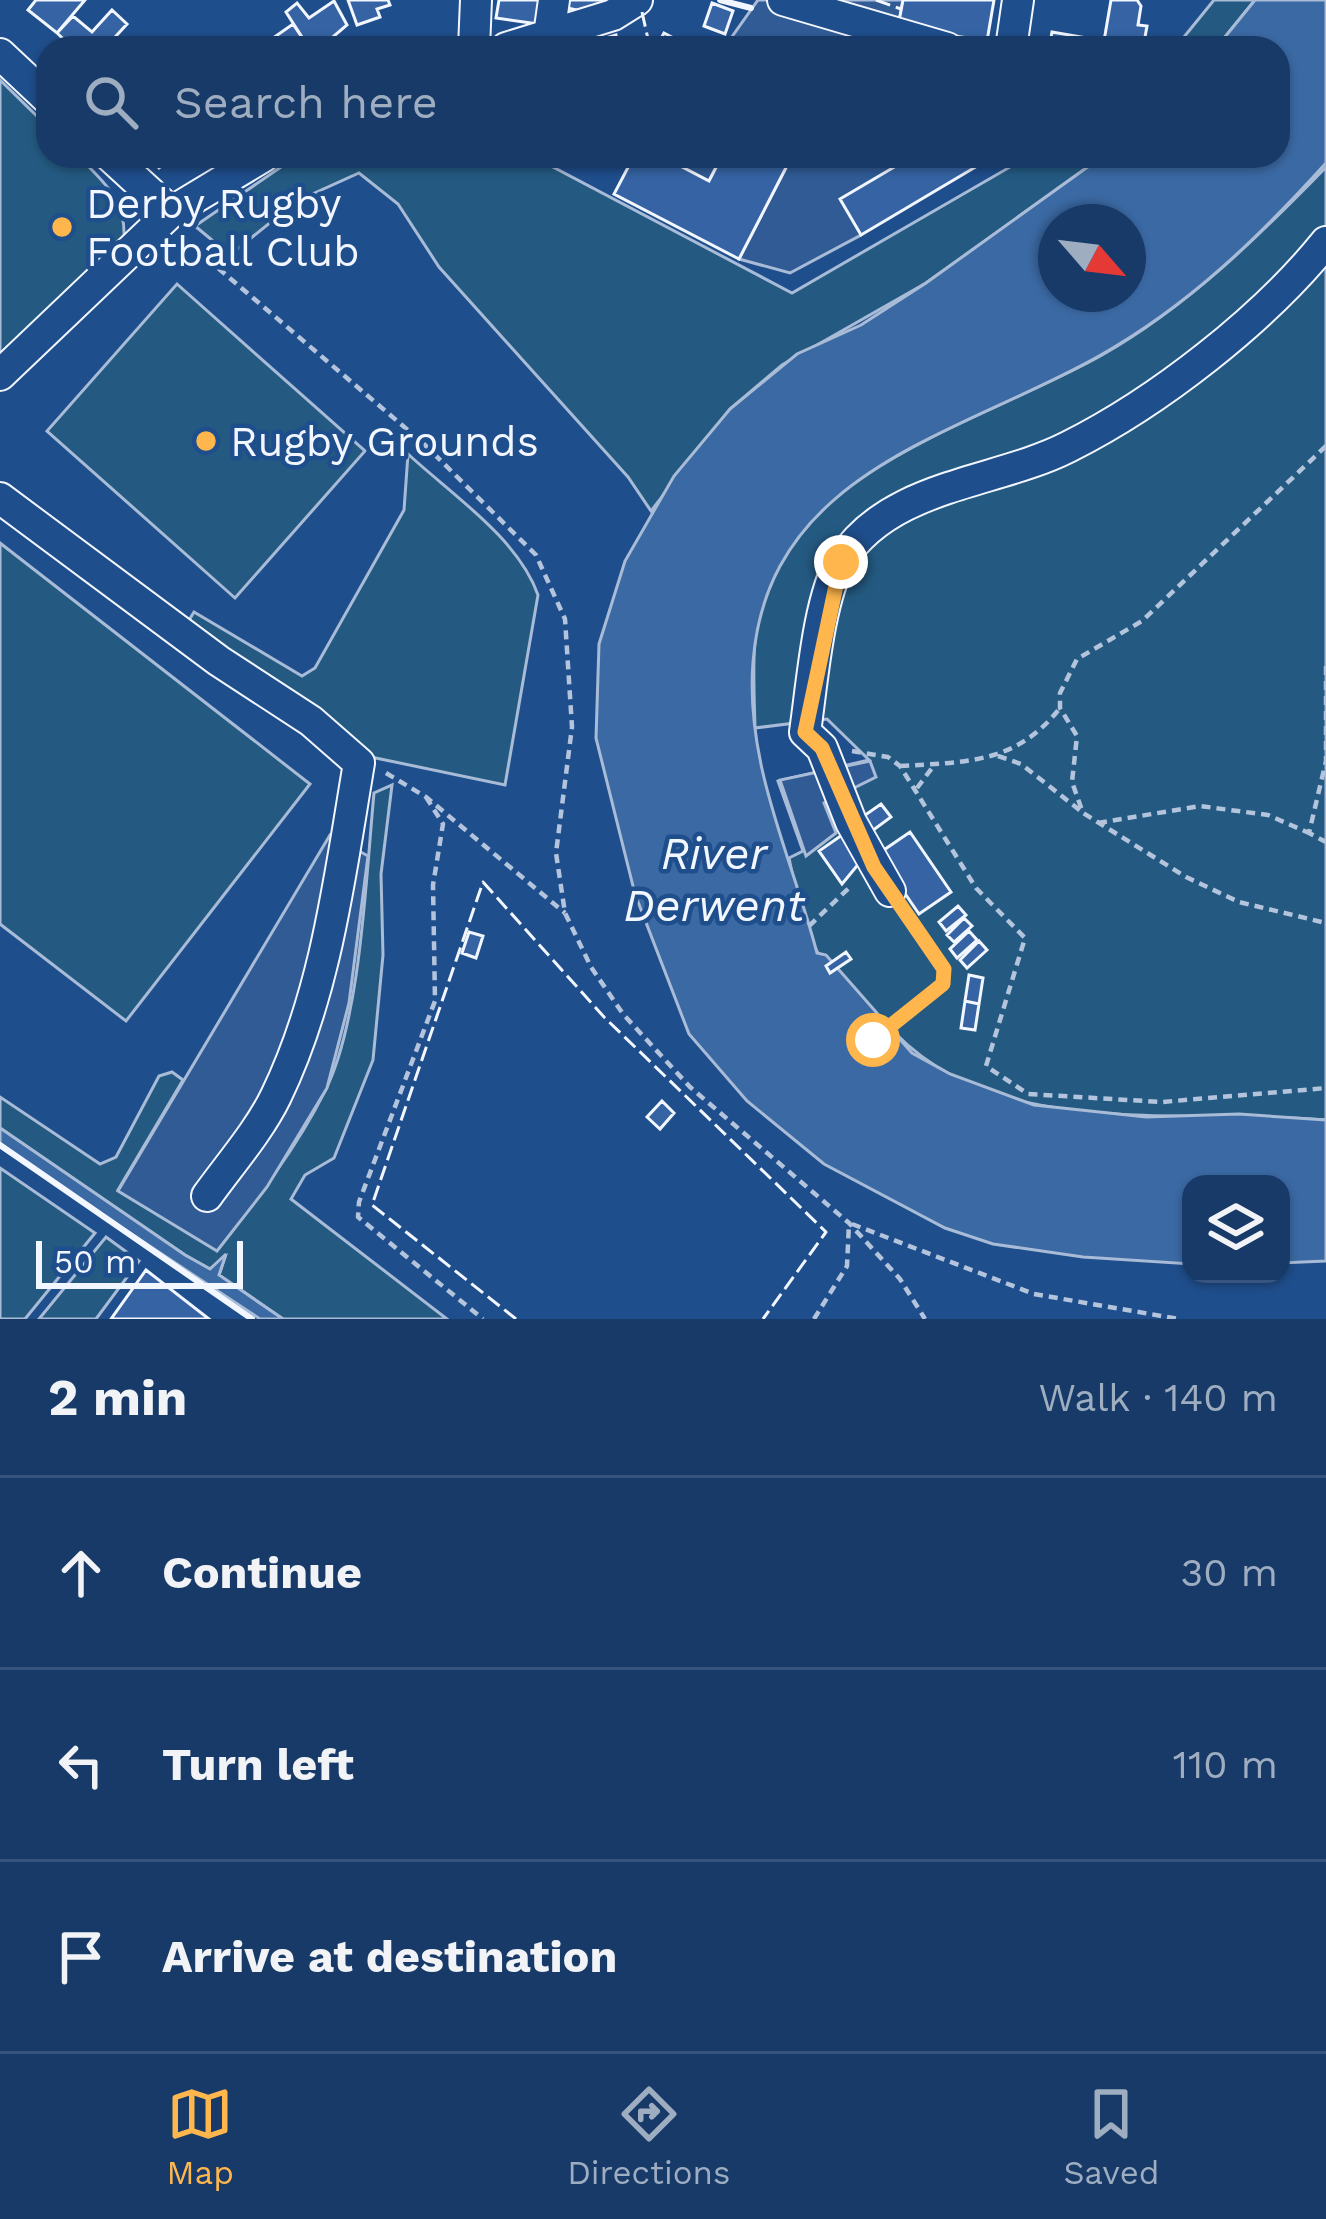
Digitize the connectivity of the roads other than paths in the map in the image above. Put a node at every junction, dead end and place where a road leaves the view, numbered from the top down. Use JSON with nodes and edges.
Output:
{"nodes":[{"id":1,"x":476,"y":0,"type":"edge"},
{"id":2,"x":554,"y":0,"type":"edge"},
{"id":3,"x":637,"y":0,"type":"edge"},
{"id":4,"x":783,"y":0,"type":"edge"},
{"id":5,"x":1018,"y":0,"type":"edge"},
{"id":6,"x":548,"y":35,"type":"junction"},
{"id":7,"x":474,"y":36,"type":"edge"},
{"id":8,"x":545,"y":36,"type":"edge"},
{"id":9,"x":906,"y":36,"type":"edge"},
{"id":10,"x":1012,"y":36,"type":"edge"},
{"id":11,"x":0,"y":54,"type":"edge"},
{"id":12,"x":36,"y":88,"type":"edge"},
{"id":13,"x":123,"y":168,"type":"edge"},
{"id":14,"x":244,"y":168,"type":"edge"},
{"id":15,"x":171,"y":212,"type":"junction"},
{"id":16,"x":1326,"y":242,"type":"edge"},
{"id":17,"x":0,"y":375,"type":"edge"},
{"id":18,"x":0,"y":498,"type":"edge"},
{"id":19,"x":890,"y":891,"type":"road end"},
{"id":20,"x":207,"y":1196,"type":"dead end"}],
"edges":[{"from":1,"to":7,"type":"street"},
{"from":2,"to":6,"type":"street"},
{"from":3,"to":6,"type":"street"},
{"from":4,"to":9,"type":"street"},
{"from":5,"to":10,"type":"street"},
{"from":6,"to":8,"type":"street"},
{"from":11,"to":12,"type":"street"},
{"from":13,"to":15,"type":"street"},
{"from":14,"to":15,"type":"street"},
{"from":15,"to":17,"type":"street"},
{"from":16,"to":19,"type":"street"},
{"from":18,"to":20,"type":"street"}]}
